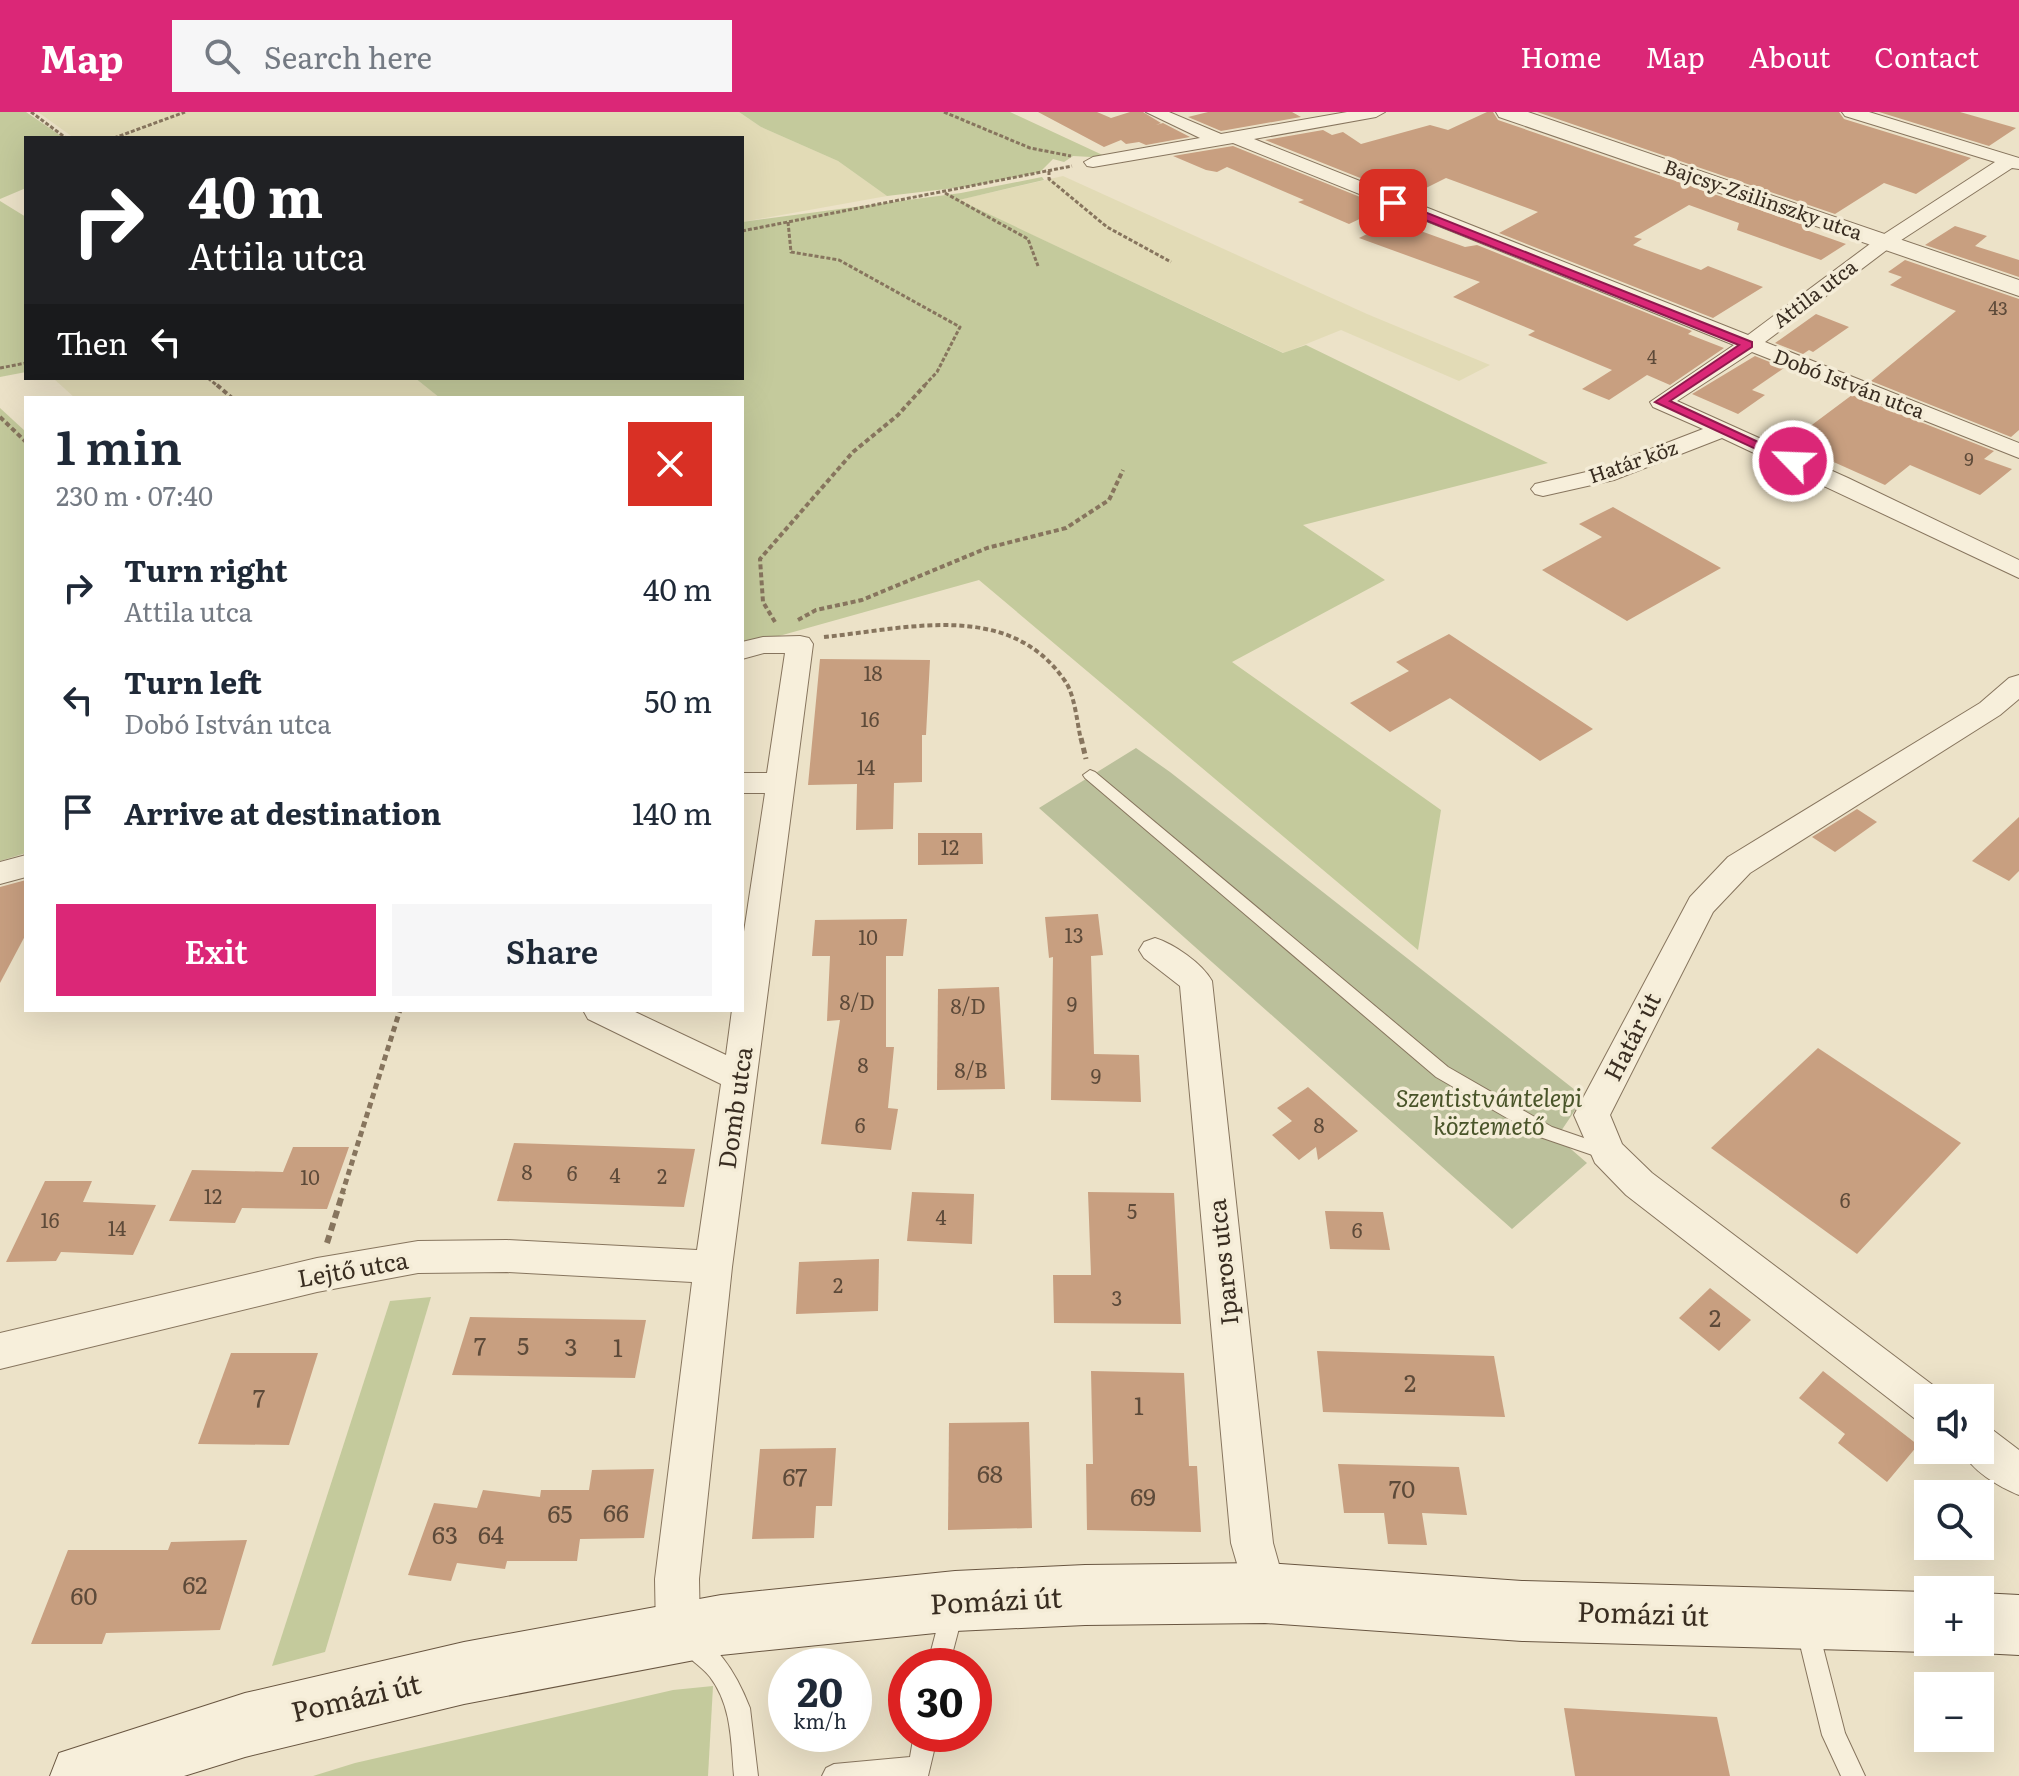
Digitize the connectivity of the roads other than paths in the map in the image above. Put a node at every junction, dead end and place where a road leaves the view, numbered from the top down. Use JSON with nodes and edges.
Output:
{"nodes":[{"id":1,"x":1155,"y":112,"type":"edge"},
{"id":2,"x":1376,"y":112,"type":"edge"},
{"id":3,"x":1507,"y":112,"type":"edge"},
{"id":4,"x":1851,"y":112,"type":"edge"},
{"id":5,"x":1225,"y":138,"type":"junction"},
{"id":6,"x":1084,"y":160,"type":"road end"},
{"id":7,"x":2014,"y":162,"type":"edge"},
{"id":8,"x":1885,"y":242,"type":"junction"},
{"id":9,"x":2019,"y":288,"type":"edge"},
{"id":10,"x":1748,"y":345,"type":"junction"},
{"id":11,"x":1722,"y":430,"type":"junction"},
{"id":12,"x":2019,"y":451,"type":"edge"},
{"id":13,"x":1543,"y":489,"type":"dead end"},
{"id":14,"x":2019,"y":570,"type":"edge"},
{"id":15,"x":744,"y":650,"type":"edge"},
{"id":16,"x":2019,"y":684,"type":"edge"},
{"id":17,"x":1090,"y":775,"type":"road end"},
{"id":18,"x":744,"y":783,"type":"edge"},
{"id":19,"x":779,"y":783,"type":"junction"},
{"id":20,"x":24,"y":867,"type":"edge"},
{"id":21,"x":0,"y":873,"type":"edge"},
{"id":22,"x":1155,"y":950,"type":"dead end"},
{"id":23,"x":604,"y":1012,"type":"edge"},
{"id":24,"x":741,"y":1078,"type":"junction"},
{"id":25,"x":1608,"y":1153,"type":"junction"},
{"id":26,"x":713,"y":1267,"type":"junction"},
{"id":27,"x":0,"y":1351,"type":"edge"},
{"id":28,"x":1914,"y":1394,"type":"edge"},
{"id":29,"x":1994,"y":1456,"type":"edge"},
{"id":30,"x":2019,"y":1475,"type":"edge"},
{"id":31,"x":1265,"y":1593,"type":"junction"},
{"id":32,"x":955,"y":1601,"type":"junction"},
{"id":33,"x":1804,"y":1618,"type":"junction"},
{"id":34,"x":1914,"y":1622,"type":"edge"},
{"id":35,"x":1994,"y":1624,"type":"edge"},
{"id":36,"x":2019,"y":1625,"type":"edge"},
{"id":37,"x":678,"y":1632,"type":"junction"},
{"id":38,"x":943,"y":1648,"type":"edge"},
{"id":39,"x":923,"y":1752,"type":"edge"},
{"id":40,"x":82,"y":1776,"type":"edge"},
{"id":41,"x":746,"y":1776,"type":"edge"},
{"id":42,"x":834,"y":1776,"type":"edge"},
{"id":43,"x":1853,"y":1776,"type":"edge"}],
"edges":[{"from":1,"to":5,"type":"street","name":"Dobó István utca"},
{"from":2,"to":5,"type":"street"},
{"from":3,"to":8,"type":"street","name":"Bajcsy-Zsilinszky utca"},
{"from":4,"to":7,"type":"street"},
{"from":5,"to":6,"type":"street"},
{"from":5,"to":10,"type":"street","name":"Dobó István utca"},
{"from":7,"to":8,"type":"street","name":"Attila utca"},
{"from":8,"to":9,"type":"street","name":"Bajcsy-Zsilinszky utca"},
{"from":8,"to":10,"type":"street","name":"Attila utca"},
{"from":10,"to":11,"type":"street","name":"Attila utca"},
{"from":10,"to":12,"type":"street","name":"Dobó István utca"},
{"from":11,"to":13,"type":"street","name":"Határ köz"},
{"from":11,"to":14,"type":"street"},
{"from":15,"to":19,"type":"street","name":"Domb utca"},
{"from":16,"to":25,"type":"street","name":"Határ út"},
{"from":17,"to":25,"type":"lane"},
{"from":18,"to":19,"type":"street"},
{"from":19,"to":24,"type":"street","name":"Domb utca"},
{"from":20,"to":21,"type":"street"},
{"from":22,"to":31,"type":"street","name":"Iparos utca"},
{"from":23,"to":24,"type":"street"},
{"from":24,"to":26,"type":"street","name":"Domb utca"},
{"from":25,"to":28,"type":"street","name":"Határ út"},
{"from":26,"to":27,"type":"street","name":"Lejtő utca"},
{"from":26,"to":37,"type":"street","name":"Domb utca"},
{"from":29,"to":30,"type":"street"},
{"from":31,"to":32,"type":"main road","name":"Pomázi út"},
{"from":31,"to":33,"type":"main road","name":"Pomázi út"},
{"from":32,"to":37,"type":"main road","name":"Pomázi út"},
{"from":32,"to":38,"type":"lane"},
{"from":33,"to":34,"type":"main road","name":"Pomázi út"},
{"from":33,"to":43,"type":"lane"},
{"from":35,"to":36,"type":"main road"},
{"from":37,"to":40,"type":"main road","name":"Pomázi út"},
{"from":37,"to":41,"type":"lane"},
{"from":39,"to":42,"type":"lane"}]}
